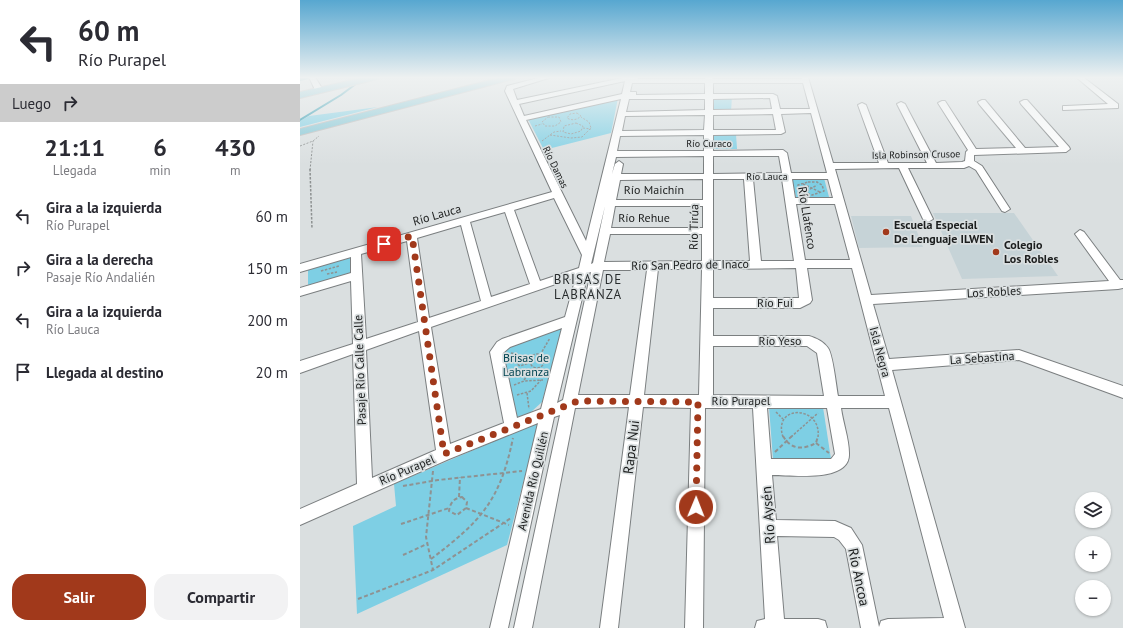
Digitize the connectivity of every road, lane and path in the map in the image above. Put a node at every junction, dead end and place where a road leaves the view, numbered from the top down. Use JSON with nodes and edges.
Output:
{"nodes":[{"id":1,"x":396,"y":106,"type":"edge"},
{"id":2,"x":516,"y":106,"type":"edge"},
{"id":3,"x":563,"y":106,"type":"edge"},
{"id":4,"x":628,"y":106,"type":"edge"},
{"id":5,"x":708,"y":106,"type":"edge"},
{"id":6,"x":735,"y":106,"type":"edge"},
{"id":7,"x":776,"y":106,"type":"edge"},
{"id":8,"x":812,"y":106,"type":"edge"},
{"id":9,"x":862,"y":106,"type":"edge"},
{"id":10,"x":902,"y":106,"type":"edge"},
{"id":11,"x":944,"y":106,"type":"edge"},
{"id":12,"x":986,"y":106,"type":"edge"},
{"id":13,"x":1028,"y":106,"type":"edge"},
{"id":14,"x":1107,"y":106,"type":"edge"},
{"id":15,"x":1066,"y":108,"type":"dead end"},
{"id":16,"x":778,"y":112,"type":"junction"},
{"id":17,"x":814,"y":112,"type":"junction"},
{"id":18,"x":708,"y":113,"type":"junction"},
{"id":19,"x":735,"y":113,"type":"junction"},
{"id":20,"x":626,"y":114,"type":"junction"},
{"id":21,"x":581,"y":117,"type":"junction"},
{"id":22,"x":522,"y":119,"type":"junction"},
{"id":23,"x":574,"y":120,"type":"junction"},
{"id":24,"x":573,"y":123,"type":"junction"},
{"id":25,"x":327,"y":124,"type":"junction"},
{"id":26,"x":559,"y":124,"type":"junction"},
{"id":27,"x":565,"y":126,"type":"junction"},
{"id":28,"x":583,"y":128,"type":"junction"},
{"id":29,"x":591,"y":129,"type":"junction"},
{"id":30,"x":562,"y":131,"type":"junction"},
{"id":31,"x":300,"y":132,"type":"edge"},
{"id":32,"x":576,"y":133,"type":"junction"},
{"id":33,"x":708,"y":133,"type":"junction"},
{"id":34,"x":621,"y":134,"type":"junction"},
{"id":35,"x":550,"y":135,"type":"junction"},
{"id":36,"x":581,"y":136,"type":"junction"},
{"id":37,"x":313,"y":141,"type":"junction"},
{"id":38,"x":720,"y":143,"type":"dead end"},
{"id":39,"x":731,"y":143,"type":"dead end"},
{"id":40,"x":741,"y":143,"type":"junction"},
{"id":41,"x":300,"y":146,"type":"edge"},
{"id":42,"x":534,"y":146,"type":"junction"},
{"id":43,"x":1022,"y":150,"type":"junction"},
{"id":44,"x":974,"y":152,"type":"junction"},
{"id":45,"x":616,"y":154,"type":"junction"},
{"id":46,"x":708,"y":154,"type":"junction"},
{"id":47,"x":969,"y":162,"type":"junction"},
{"id":48,"x":884,"y":166,"type":"junction"},
{"id":49,"x":902,"y":166,"type":"junction"},
{"id":50,"x":933,"y":166,"type":"junction"},
{"id":51,"x":830,"y":171,"type":"junction"},
{"id":52,"x":708,"y":176,"type":"junction"},
{"id":53,"x":748,"y":176,"type":"junction"},
{"id":54,"x":787,"y":176,"type":"junction"},
{"id":55,"x":612,"y":177,"type":"junction"},
{"id":56,"x":801,"y":183,"type":"junction"},
{"id":57,"x":819,"y":183,"type":"junction"},
{"id":58,"x":811,"y":188,"type":"junction"},
{"id":59,"x":803,"y":193,"type":"junction"},
{"id":60,"x":821,"y":193,"type":"junction"},
{"id":61,"x":557,"y":194,"type":"junction"},
{"id":62,"x":791,"y":202,"type":"junction"},
{"id":63,"x":839,"y":202,"type":"junction"},
{"id":64,"x":606,"y":203,"type":"junction"},
{"id":65,"x":707,"y":203,"type":"junction"},
{"id":66,"x":508,"y":208,"type":"junction"},
{"id":67,"x":1005,"y":209,"type":"dead end"},
{"id":68,"x":928,"y":219,"type":"dead end"},
{"id":69,"x":465,"y":221,"type":"junction"},
{"id":70,"x":574,"y":224,"type":"junction"},
{"id":71,"x":600,"y":226,"type":"junction"},
{"id":72,"x":312,"y":229,"type":"dead end"},
{"id":73,"x":707,"y":231,"type":"junction"},
{"id":74,"x":1080,"y":234,"type":"dead end"},
{"id":75,"x":412,"y":236,"type":"junction"},
{"id":76,"x":356,"y":252,"type":"junction"},
{"id":77,"x":587,"y":254,"type":"junction"},
{"id":78,"x":802,"y":264,"type":"junction"},
{"id":79,"x":856,"y":264,"type":"junction"},
{"id":80,"x":707,"y":265,"type":"junction"},
{"id":81,"x":756,"y":265,"type":"junction"},
{"id":82,"x":597,"y":266,"type":"junction"},
{"id":83,"x":653,"y":266,"type":"junction"},
{"id":84,"x":300,"y":268,"type":"edge"},
{"id":85,"x":584,"y":270,"type":"junction"},
{"id":86,"x":357,"y":275,"type":"junction"},
{"id":87,"x":1120,"y":285,"type":"edge"},
{"id":88,"x":536,"y":286,"type":"junction"},
{"id":89,"x":300,"y":292,"type":"edge"},
{"id":90,"x":866,"y":300,"type":"junction"},
{"id":91,"x":487,"y":303,"type":"junction"},
{"id":92,"x":707,"y":303,"type":"junction"},
{"id":93,"x":571,"y":320,"type":"junction"},
{"id":94,"x":424,"y":324,"type":"junction"},
{"id":95,"x":707,"y":341,"type":"junction"},
{"id":96,"x":359,"y":347,"type":"junction"},
{"id":97,"x":498,"y":348,"type":"junction"},
{"id":98,"x":529,"y":363,"type":"junction"},
{"id":99,"x":884,"y":365,"type":"junction"},
{"id":100,"x":300,"y":367,"type":"edge"},
{"id":101,"x":534,"y":367,"type":"junction"},
{"id":102,"x":541,"y":380,"type":"junction"},
{"id":103,"x":555,"y":380,"type":"junction"},
{"id":104,"x":524,"y":381,"type":"junction"},
{"id":105,"x":506,"y":388,"type":"junction"},
{"id":106,"x":1123,"y":392,"type":"edge"},
{"id":107,"x":527,"y":393,"type":"junction"},
{"id":108,"x":636,"y":401,"type":"junction"},
{"id":109,"x":702,"y":401,"type":"junction"},
{"id":110,"x":760,"y":402,"type":"junction"},
{"id":111,"x":832,"y":402,"type":"junction"},
{"id":112,"x":894,"y":402,"type":"junction"},
{"id":113,"x":569,"y":404,"type":"junction"},
{"id":114,"x":549,"y":412,"type":"junction"},
{"id":115,"x":813,"y":418,"type":"junction"},
{"id":116,"x":530,"y":419,"type":"junction"},
{"id":117,"x":512,"y":427,"type":"junction"},
{"id":118,"x":786,"y":442,"type":"junction"},
{"id":119,"x":816,"y":443,"type":"junction"},
{"id":120,"x":440,"y":456,"type":"junction"},
{"id":121,"x":840,"y":461,"type":"junction"},
{"id":122,"x":764,"y":464,"type":"junction"},
{"id":123,"x":536,"y":470,"type":"junction"},
{"id":124,"x":503,"y":472,"type":"junction"},
{"id":125,"x":460,"y":477,"type":"junction"},
{"id":126,"x":432,"y":481,"type":"junction"},
{"id":127,"x":396,"y":487,"type":"dead end"},
{"id":128,"x":365,"y":488,"type":"junction"},
{"id":129,"x":459,"y":497,"type":"junction"},
{"id":130,"x":528,"y":506,"type":"junction"},
{"id":131,"x":449,"y":508,"type":"junction"},
{"id":132,"x":466,"y":508,"type":"junction"},
{"id":133,"x":427,"y":516,"type":"junction"},
{"id":134,"x":481,"y":516,"type":"junction"},
{"id":135,"x":300,"y":517,"type":"edge"},
{"id":136,"x":504,"y":523,"type":"junction"},
{"id":137,"x":401,"y":524,"type":"dead end"},
{"id":138,"x":769,"y":528,"type":"junction"},
{"id":139,"x":522,"y":531,"type":"junction"},
{"id":140,"x":428,"y":543,"type":"junction"},
{"id":141,"x":404,"y":555,"type":"dead end"},
{"id":142,"x":431,"y":559,"type":"junction"},
{"id":143,"x":432,"y":570,"type":"junction"},
{"id":144,"x":358,"y":600,"type":"dead end"},
{"id":145,"x":499,"y":628,"type":"edge"},
{"id":146,"x":524,"y":628,"type":"edge"},
{"id":147,"x":609,"y":628,"type":"edge"},
{"id":148,"x":694,"y":628,"type":"edge"},
{"id":149,"x":764,"y":628,"type":"edge"},
{"id":150,"x":775,"y":628,"type":"edge"},
{"id":151,"x":818,"y":628,"type":"edge"},
{"id":152,"x":870,"y":628,"type":"edge"},
{"id":153,"x":888,"y":628,"type":"edge"},
{"id":154,"x":956,"y":628,"type":"edge"}],
"edges":[{"from":1,"to":25,"type":"main road"},
{"from":2,"to":22,"type":"street","name":"Río Damas"},
{"from":3,"to":22,"type":"street"},
{"from":4,"to":20,"type":"street","name":"Avenida Río Quillén"},
{"from":5,"to":18,"type":"street","name":"Río Tirúa"},
{"from":6,"to":19,"type":"street"},
{"from":7,"to":16,"type":"street"},
{"from":8,"to":17,"type":"street","name":"Isla Negra"},
{"from":9,"to":48,"type":"street"},
{"from":10,"to":50,"type":"street"},
{"from":11,"to":44,"type":"street"},
{"from":12,"to":43,"type":"street"},
{"from":13,"to":43,"type":"street","name":"Isla Robinson Crusoe"},
{"from":14,"to":15,"type":"street"},
{"from":16,"to":17,"type":"street"},
{"from":16,"to":19,"type":"street"},
{"from":16,"to":40,"type":"street"},
{"from":17,"to":51,"type":"street","name":"Isla Negra"},
{"from":18,"to":19,"type":"street"},
{"from":18,"to":20,"type":"street"},
{"from":18,"to":33,"type":"street","name":"Río Tirúa"},
{"from":20,"to":34,"type":"street","name":"Avenida Río Quillén"},
{"from":21,"to":23,"type":"path"},
{"from":21,"to":23,"type":"path"},
{"from":21,"to":29,"type":"path"},
{"from":22,"to":42,"type":"street","name":"Río Damas"},
{"from":23,"to":24,"type":"path"},
{"from":24,"to":27,"type":"path"},
{"from":24,"to":28,"type":"path"},
{"from":25,"to":31,"type":"main road"},
{"from":25,"to":37,"type":"path"},
{"from":26,"to":26,"type":"path"},
{"from":26,"to":27,"type":"path"},
{"from":27,"to":30,"type":"path"},
{"from":28,"to":29,"type":"path"},
{"from":28,"to":32,"type":"path"},
{"from":29,"to":36,"type":"path"},
{"from":30,"to":32,"type":"path"},
{"from":30,"to":35,"type":"path"},
{"from":32,"to":36,"type":"path"},
{"from":33,"to":34,"type":"street"},
{"from":33,"to":40,"type":"street"},
{"from":33,"to":46,"type":"street","name":"Río Tirúa"},
{"from":34,"to":45,"type":"street","name":"Avenida Río Quillén"},
{"from":35,"to":36,"type":"path"},
{"from":35,"to":42,"type":"path"},
{"from":37,"to":41,"type":"path"},
{"from":37,"to":72,"type":"path"},
{"from":38,"to":39,"type":"path"},
{"from":40,"to":46,"type":"street","name":"Río Curaco"},
{"from":40,"to":54,"type":"street","name":"Río Curaco"},
{"from":42,"to":61,"type":"street","name":"Río Damas"},
{"from":43,"to":44,"type":"street","name":"Isla Robinson Crusoe"},
{"from":44,"to":47,"type":"street","name":"Isla Robinson Crusoe"},
{"from":45,"to":46,"type":"street","name":"Río Curaco"},
{"from":45,"to":55,"type":"street","name":"Avenida Río Quillén"},
{"from":46,"to":52,"type":"street","name":"Río Tirúa"},
{"from":47,"to":50,"type":"street","name":"Isla Robinson Crusoe"},
{"from":47,"to":67,"type":"street"},
{"from":48,"to":49,"type":"street","name":"Isla Robinson Crusoe"},
{"from":48,"to":51,"type":"street","name":"Isla Robinson Crusoe"},
{"from":49,"to":50,"type":"street","name":"Isla Robinson Crusoe"},
{"from":49,"to":68,"type":"street"},
{"from":51,"to":54,"type":"street","name":"Río Lauca"},
{"from":51,"to":57,"type":"path"},
{"from":51,"to":63,"type":"street","name":"Isla Negra"},
{"from":52,"to":53,"type":"street","name":"Río Lauca"},
{"from":52,"to":55,"type":"street","name":"Río Lauca"},
{"from":52,"to":65,"type":"street","name":"Río Tirúa"},
{"from":53,"to":54,"type":"street","name":"Río Lauca"},
{"from":53,"to":81,"type":"street"},
{"from":54,"to":62,"type":"street","name":"Río Llafenco"},
{"from":55,"to":64,"type":"street","name":"Avenida Río Quillén"},
{"from":56,"to":57,"type":"path"},
{"from":56,"to":58,"type":"path"},
{"from":56,"to":59,"type":"path"},
{"from":57,"to":58,"type":"path"},
{"from":57,"to":60,"type":"path"},
{"from":58,"to":59,"type":"path"},
{"from":58,"to":60,"type":"path"},
{"from":59,"to":60,"type":"path"},
{"from":60,"to":63,"type":"path"},
{"from":61,"to":66,"type":"street","name":"Río Lauca"},
{"from":61,"to":70,"type":"street","name":"Río Damas"},
{"from":62,"to":63,"type":"street"},
{"from":62,"to":78,"type":"street","name":"Río Llafenco"},
{"from":63,"to":79,"type":"street","name":"Isla Negra"},
{"from":64,"to":65,"type":"street","name":"Río Maichín"},
{"from":64,"to":71,"type":"street","name":"Avenida Río Quillén"},
{"from":65,"to":73,"type":"street","name":"Río Tirúa"},
{"from":66,"to":69,"type":"street","name":"Río Lauca"},
{"from":66,"to":88,"type":"street"},
{"from":69,"to":75,"type":"street","name":"Río Lauca"},
{"from":69,"to":91,"type":"street"},
{"from":70,"to":71,"type":"street","name":"Río Rehue"},
{"from":70,"to":77,"type":"street","name":"Río Damas"},
{"from":71,"to":73,"type":"street","name":"Río Rehue"},
{"from":71,"to":77,"type":"street","name":"Avenida Río Quillén"},
{"from":71,"to":82,"type":"street","name":"Avenida Río Quillén"},
{"from":73,"to":80,"type":"street","name":"Río Tirúa"},
{"from":74,"to":87,"type":"street"},
{"from":75,"to":76,"type":"street","name":"Río Lauca"},
{"from":75,"to":94,"type":"street"},
{"from":76,"to":84,"type":"street","name":"Río Lauca"},
{"from":76,"to":86,"type":"street","name":"Pasaje Río Calle Calle"},
{"from":77,"to":85,"type":"street","name":"Avenida Río Quillén"},
{"from":78,"to":79,"type":"street","name":"Río San Pedro de Inaco"},
{"from":78,"to":81,"type":"street","name":"Río San Pedro de Inaco"},
{"from":78,"to":92,"type":"street","name":"Río Fui"},
{"from":79,"to":90,"type":"street","name":"Isla Negra"},
{"from":80,"to":81,"type":"street","name":"Río San Pedro de Inaco"},
{"from":80,"to":83,"type":"street","name":"Río San Pedro de Inaco"},
{"from":80,"to":92,"type":"street","name":"Río Tirúa"},
{"from":82,"to":83,"type":"street","name":"Río San Pedro de Inaco"},
{"from":82,"to":85,"type":"street","name":"Río San Pedro de Inaco"},
{"from":82,"to":113,"type":"street","name":"Avenida Río Quillén"},
{"from":83,"to":108,"type":"street","name":"Rapa Nui"},
{"from":85,"to":88,"type":"street","name":"Río San Pedro de Inaco"},
{"from":85,"to":93,"type":"street","name":"Avenida Río Quillén"},
{"from":86,"to":89,"type":"street"},
{"from":86,"to":96,"type":"street","name":"Pasaje Río Calle Calle"},
{"from":87,"to":90,"type":"street","name":"Los Robles"},
{"from":88,"to":91,"type":"street","name":"Río San Pedro de Inaco"},
{"from":90,"to":99,"type":"street","name":"Isla Negra"},
{"from":91,"to":94,"type":"street","name":"Río San Pedro de Inaco"},
{"from":92,"to":95,"type":"street","name":"Río Tirúa"},
{"from":93,"to":97,"type":"street"},
{"from":93,"to":103,"type":"street","name":"Avenida Río Quillén"},
{"from":94,"to":96,"type":"street","name":"Río San Pedro de Inaco"},
{"from":94,"to":120,"type":"street"},
{"from":95,"to":109,"type":"street","name":"Río Tirúa"},
{"from":95,"to":111,"type":"street","name":"Río Yeso"},
{"from":96,"to":100,"type":"street","name":"Río San Pedro de Inaco"},
{"from":96,"to":128,"type":"street","name":"Pasaje Río Calle Calle"},
{"from":97,"to":98,"type":"path"},
{"from":97,"to":105,"type":"street"},
{"from":98,"to":101,"type":"path"},
{"from":98,"to":101,"type":"path"},
{"from":99,"to":106,"type":"street","name":"La Sebastina"},
{"from":99,"to":112,"type":"street","name":"Isla Negra"},
{"from":101,"to":104,"type":"path"},
{"from":102,"to":103,"type":"path"},
{"from":102,"to":104,"type":"path"},
{"from":102,"to":107,"type":"path"},
{"from":103,"to":114,"type":"street","name":"Avenida Río Quillén"},
{"from":104,"to":105,"type":"path"},
{"from":105,"to":107,"type":"path"},
{"from":105,"to":117,"type":"street"},
{"from":107,"to":116,"type":"path"},
{"from":108,"to":109,"type":"street","name":"Río Purapel"},
{"from":108,"to":113,"type":"street","name":"Río Purapel"},
{"from":108,"to":147,"type":"street","name":"Rapa Nui"},
{"from":109,"to":110,"type":"street","name":"Río Purapel"},
{"from":109,"to":148,"type":"street","name":"Río Tirúa"},
{"from":110,"to":111,"type":"street","name":"Río Purapel"},
{"from":110,"to":122,"type":"street","name":"Río Aysén"},
{"from":111,"to":112,"type":"street","name":"Río Purapel"},
{"from":111,"to":115,"type":"path"},
{"from":111,"to":121,"type":"street","name":"Río Yeso"},
{"from":112,"to":154,"type":"street","name":"Isla Negra"},
{"from":113,"to":114,"type":"street","name":"Río Purapel"},
{"from":113,"to":146,"type":"street","name":"Avenida Río Quillén"},
{"from":114,"to":116,"type":"street","name":"Río Purapel"},
{"from":114,"to":123,"type":"street","name":"Avenida Río Quillén"},
{"from":115,"to":118,"type":"path"},
{"from":115,"to":118,"type":"path"},
{"from":115,"to":119,"type":"path"},
{"from":116,"to":117,"type":"street","name":"Río Purapel"},
{"from":117,"to":120,"type":"street","name":"Río Purapel"},
{"from":117,"to":124,"type":"path"},
{"from":118,"to":119,"type":"path"},
{"from":118,"to":122,"type":"path"},
{"from":119,"to":121,"type":"path"},
{"from":120,"to":126,"type":"path"},
{"from":120,"to":128,"type":"street","name":"Río Purapel"},
{"from":121,"to":122,"type":"street"},
{"from":122,"to":138,"type":"street","name":"Río Aysén"},
{"from":123,"to":124,"type":"path"},
{"from":123,"to":130,"type":"street","name":"Avenida Río Quillén"},
{"from":124,"to":125,"type":"path"},
{"from":124,"to":134,"type":"path"},
{"from":125,"to":126,"type":"path"},
{"from":125,"to":129,"type":"path"},
{"from":126,"to":127,"type":"path"},
{"from":126,"to":133,"type":"path"},
{"from":128,"to":135,"type":"street","name":"Río Purapel"},
{"from":129,"to":131,"type":"path"},
{"from":129,"to":132,"type":"path"},
{"from":130,"to":136,"type":"path"},
{"from":130,"to":139,"type":"street","name":"Avenida Río Quillén"},
{"from":131,"to":132,"type":"path"},
{"from":131,"to":133,"type":"path"},
{"from":132,"to":134,"type":"path"},
{"from":133,"to":137,"type":"path"},
{"from":133,"to":140,"type":"path"},
{"from":134,"to":136,"type":"path"},
{"from":134,"to":142,"type":"path"},
{"from":136,"to":139,"type":"path"},
{"from":136,"to":143,"type":"path"},
{"from":138,"to":150,"type":"street","name":"Río Aysén"},
{"from":138,"to":152,"type":"street","name":"Río Ancoa"},
{"from":139,"to":145,"type":"street","name":"Avenida Río Quillén"},
{"from":140,"to":141,"type":"path"},
{"from":140,"to":142,"type":"path"},
{"from":142,"to":143,"type":"path"},
{"from":143,"to":144,"type":"path"},
{"from":149,"to":150,"type":"street"},
{"from":150,"to":151,"type":"street"},
{"from":153,"to":154,"type":"street"}]}
